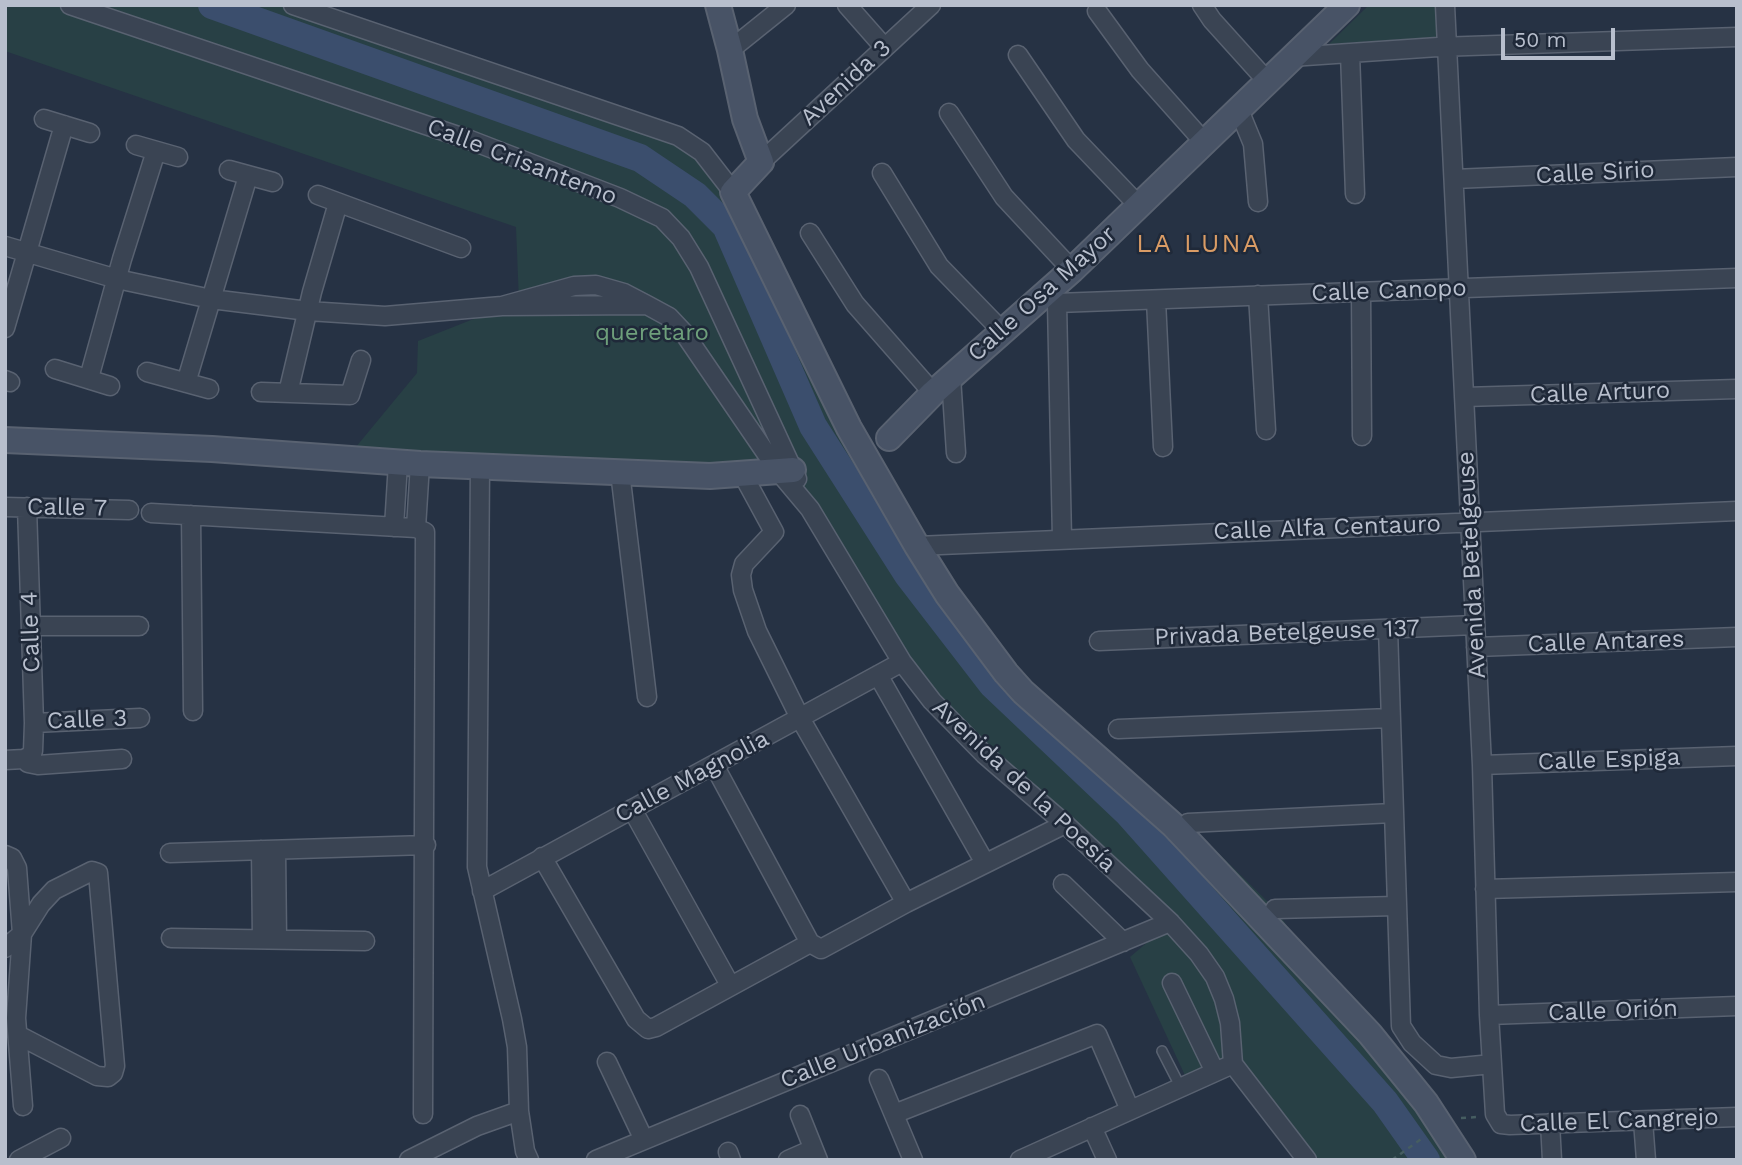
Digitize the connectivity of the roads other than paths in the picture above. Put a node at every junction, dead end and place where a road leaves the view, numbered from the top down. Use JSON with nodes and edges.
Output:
{"nodes":[{"id":1,"x":70,"y":5,"type":"edge"},
{"id":2,"x":293,"y":5,"type":"edge"},
{"id":3,"x":718,"y":5,"type":"edge"},
{"id":4,"x":786,"y":5,"type":"edge"},
{"id":5,"x":847,"y":5,"type":"edge"},
{"id":6,"x":931,"y":5,"type":"edge"},
{"id":7,"x":1202,"y":5,"type":"edge"},
{"id":8,"x":1445,"y":5,"type":"edge"},
{"id":9,"x":1338,"y":8,"type":"edge"},
{"id":10,"x":1097,"y":11,"type":"dead end"},
{"id":11,"x":1737,"y":37,"type":"edge"},
{"id":12,"x":884,"y":47,"type":"junction"},
{"id":13,"x":1448,"y":47,"type":"junction"},
{"id":14,"x":730,"y":50,"type":"junction"},
{"id":15,"x":1350,"y":52,"type":"junction"},
{"id":16,"x":1018,"y":55,"type":"dead end"},
{"id":17,"x":1291,"y":57,"type":"junction"},
{"id":18,"x":1267,"y":81,"type":"junction"},
{"id":19,"x":1239,"y":110,"type":"junction"},
{"id":20,"x":949,"y":113,"type":"dead end"},
{"id":21,"x":44,"y":119,"type":"dead end"},
{"id":22,"x":64,"y":125,"type":"junction"},
{"id":23,"x":90,"y":133,"type":"dead end"},
{"id":24,"x":1204,"y":142,"type":"junction"},
{"id":25,"x":136,"y":145,"type":"dead end"},
{"id":26,"x":156,"y":151,"type":"junction"},
{"id":27,"x":178,"y":158,"type":"dead end"},
{"id":28,"x":761,"y":162,"type":"junction"},
{"id":29,"x":1737,"y":167,"type":"edge"},
{"id":30,"x":229,"y":170,"type":"dead end"},
{"id":31,"x":882,"y":173,"type":"dead end"},
{"id":32,"x":248,"y":176,"type":"junction"},
{"id":33,"x":1454,"y":178,"type":"junction"},
{"id":34,"x":273,"y":182,"type":"dead end"},
{"id":35,"x":733,"y":192,"type":"junction"},
{"id":36,"x":1355,"y":194,"type":"dead end"},
{"id":37,"x":318,"y":195,"type":"dead end"},
{"id":38,"x":1258,"y":202,"type":"dead end"},
{"id":39,"x":338,"y":203,"type":"junction"},
{"id":40,"x":1139,"y":206,"type":"junction"},
{"id":41,"x":810,"y":233,"type":"dead end"},
{"id":42,"x":5,"y":246,"type":"edge"},
{"id":43,"x":461,"y":248,"type":"dead end"},
{"id":44,"x":26,"y":253,"type":"junction"},
{"id":45,"x":1072,"y":270,"type":"junction"},
{"id":46,"x":1737,"y":278,"type":"edge"},
{"id":47,"x":117,"y":279,"type":"junction"},
{"id":48,"x":1459,"y":288,"type":"junction"},
{"id":49,"x":1361,"y":292,"type":"junction"},
{"id":50,"x":1258,"y":295,"type":"junction"},
{"id":51,"x":1053,"y":297,"type":"junction"},
{"id":52,"x":211,"y":299,"type":"junction"},
{"id":53,"x":1156,"y":300,"type":"junction"},
{"id":54,"x":308,"y":312,"type":"junction"},
{"id":55,"x":5,"y":328,"type":"edge"},
{"id":56,"x":1002,"y":331,"type":"junction"},
{"id":57,"x":362,"y":360,"type":"dead end"},
{"id":58,"x":55,"y":369,"type":"dead end"},
{"id":59,"x":147,"y":372,"type":"dead end"},
{"id":60,"x":89,"y":378,"type":"junction"},
{"id":61,"x":186,"y":383,"type":"junction"},
{"id":62,"x":942,"y":385,"type":"junction"},
{"id":63,"x":110,"y":386,"type":"dead end"},
{"id":64,"x":209,"y":389,"type":"dead end"},
{"id":65,"x":1737,"y":389,"type":"edge"},
{"id":66,"x":261,"y":392,"type":"dead end"},
{"id":67,"x":288,"y":393,"type":"junction"},
{"id":68,"x":1464,"y":397,"type":"junction"},
{"id":69,"x":1266,"y":430,"type":"dead end"},
{"id":70,"x":1362,"y":436,"type":"dead end"},
{"id":71,"x":889,"y":438,"type":"dead end"},
{"id":72,"x":5,"y":440,"type":"edge"},
{"id":73,"x":1163,"y":447,"type":"dead end"},
{"id":74,"x":956,"y":453,"type":"dead end"},
{"id":75,"x":409,"y":463,"type":"junction"},
{"id":76,"x":480,"y":466,"type":"junction"},
{"id":77,"x":786,"y":471,"type":"junction"},
{"id":78,"x":620,"y":472,"type":"junction"},
{"id":79,"x":743,"y":475,"type":"junction"},
{"id":80,"x":5,"y":507,"type":"edge"},
{"id":81,"x":27,"y":507,"type":"junction"},
{"id":82,"x":129,"y":510,"type":"dead end"},
{"id":83,"x":1737,"y":511,"type":"edge"},
{"id":84,"x":151,"y":513,"type":"dead end"},
{"id":85,"x":191,"y":515,"type":"junction"},
{"id":86,"x":1471,"y":522,"type":"junction"},
{"id":87,"x":394,"y":527,"type":"junction"},
{"id":88,"x":415,"y":528,"type":"junction"},
{"id":89,"x":1062,"y":539,"type":"junction"},
{"id":90,"x":917,"y":546,"type":"junction"},
{"id":91,"x":1475,"y":625,"type":"junction"},
{"id":92,"x":31,"y":626,"type":"junction"},
{"id":93,"x":139,"y":626,"type":"dead end"},
{"id":94,"x":1388,"y":629,"type":"junction"},
{"id":95,"x":1737,"y":637,"type":"edge"},
{"id":96,"x":1098,"y":641,"type":"dead end"},
{"id":97,"x":1476,"y":647,"type":"junction"},
{"id":98,"x":902,"y":662,"type":"junction"},
{"id":99,"x":878,"y":675,"type":"junction"},
{"id":100,"x":647,"y":698,"type":"dead end"},
{"id":101,"x":193,"y":711,"type":"dead end"},
{"id":102,"x":140,"y":718,"type":"dead end"},
{"id":103,"x":800,"y":718,"type":"junction"},
{"id":104,"x":1390,"y":718,"type":"junction"},
{"id":105,"x":34,"y":723,"type":"junction"},
{"id":106,"x":1118,"y":729,"type":"dead end"},
{"id":107,"x":1737,"y":756,"type":"edge"},
{"id":108,"x":27,"y":758,"type":"junction"},
{"id":109,"x":5,"y":760,"type":"edge"},
{"id":110,"x":122,"y":760,"type":"dead end"},
{"id":111,"x":713,"y":765,"type":"junction"},
{"id":112,"x":1482,"y":765,"type":"junction"},
{"id":113,"x":632,"y":809,"type":"junction"},
{"id":114,"x":1393,"y":813,"type":"junction"},
{"id":115,"x":1188,"y":823,"type":"dead end"},
{"id":116,"x":1065,"y":824,"type":"junction"},
{"id":117,"x":426,"y":845,"type":"junction"},
{"id":118,"x":268,"y":850,"type":"junction"},
{"id":119,"x":170,"y":853,"type":"dead end"},
{"id":120,"x":5,"y":855,"type":"edge"},
{"id":121,"x":542,"y":858,"type":"junction"},
{"id":122,"x":985,"y":863,"type":"junction"},
{"id":123,"x":1737,"y":882,"type":"edge"},
{"id":124,"x":1063,"y":884,"type":"dead end"},
{"id":125,"x":1485,"y":889,"type":"junction"},
{"id":126,"x":482,"y":891,"type":"junction"},
{"id":127,"x":906,"y":903,"type":"junction"},
{"id":128,"x":1395,"y":906,"type":"junction"},
{"id":129,"x":1275,"y":909,"type":"dead end"},
{"id":130,"x":1170,"y":922,"type":"junction"},
{"id":131,"x":14,"y":935,"type":"edge"},
{"id":132,"x":171,"y":938,"type":"dead end"},
{"id":133,"x":270,"y":939,"type":"junction"},
{"id":134,"x":365,"y":942,"type":"dead end"},
{"id":135,"x":1123,"y":942,"type":"junction"},
{"id":136,"x":810,"y":943,"type":"junction"},
{"id":137,"x":5,"y":948,"type":"edge"},
{"id":138,"x":1172,"y":983,"type":"dead end"},
{"id":139,"x":730,"y":985,"type":"junction"},
{"id":140,"x":1737,"y":1006,"type":"edge"},
{"id":141,"x":1489,"y":1015,"type":"junction"},
{"id":142,"x":13,"y":1023,"type":"edge"},
{"id":143,"x":1162,"y":1051,"type":"dead end"},
{"id":144,"x":607,"y":1062,"type":"dead end"},
{"id":145,"x":1233,"y":1064,"type":"junction"},
{"id":146,"x":1492,"y":1064,"type":"junction"},
{"id":147,"x":1214,"y":1072,"type":"junction"},
{"id":148,"x":879,"y":1079,"type":"dead end"},
{"id":149,"x":1181,"y":1088,"type":"junction"},
{"id":150,"x":23,"y":1106,"type":"dead end"},
{"id":151,"x":1130,"y":1110,"type":"junction"},
{"id":152,"x":519,"y":1111,"type":"junction"},
{"id":153,"x":423,"y":1114,"type":"dead end"},
{"id":154,"x":894,"y":1114,"type":"junction"},
{"id":155,"x":800,"y":1115,"type":"dead end"},
{"id":156,"x":1737,"y":1118,"type":"edge"},
{"id":157,"x":1498,"y":1119,"type":"joint"},
{"id":158,"x":1643,"y":1121,"type":"junction"},
{"id":159,"x":1550,"y":1123,"type":"junction"},
{"id":160,"x":1092,"y":1127,"type":"junction"},
{"id":161,"x":61,"y":1138,"type":"dead end"},
{"id":162,"x":644,"y":1140,"type":"junction"},
{"id":163,"x":815,"y":1154,"type":"edge"},
{"id":164,"x":1299,"y":1158,"type":"edge"},
{"id":165,"x":19,"y":1160,"type":"edge"},
{"id":166,"x":409,"y":1160,"type":"edge"},
{"id":167,"x":528,"y":1160,"type":"edge"},
{"id":168,"x":596,"y":1160,"type":"edge"},
{"id":169,"x":788,"y":1160,"type":"edge"},
{"id":170,"x":913,"y":1160,"type":"edge"},
{"id":171,"x":1020,"y":1160,"type":"edge"},
{"id":172,"x":1107,"y":1160,"type":"edge"},
{"id":173,"x":1463,"y":1160,"type":"edge"},
{"id":174,"x":1552,"y":1160,"type":"edge"},
{"id":175,"x":1646,"y":1160,"type":"edge"}],
"edges":[{"from":1,"to":77,"type":"street","name":"Calle Crisantemo"},
{"from":2,"to":35,"type":"street"},
{"from":3,"to":14,"type":"main road"},
{"from":4,"to":14,"type":"street"},
{"from":5,"to":12,"type":"street"},
{"from":6,"to":12,"type":"street","name":"Avenida 3"},
{"from":7,"to":18,"type":"street"},
{"from":8,"to":13,"type":"street","name":"Avenida Betelgeuse"},
{"from":9,"to":17,"type":"main road","name":"Calle Osa Mayor"},
{"from":10,"to":24,"type":"street"},
{"from":11,"to":13,"type":"street"},
{"from":12,"to":28,"type":"street","name":"Avenida 3"},
{"from":13,"to":15,"type":"street"},
{"from":13,"to":33,"type":"street","name":"Avenida Betelgeuse"},
{"from":14,"to":28,"type":"main road"},
{"from":15,"to":17,"type":"street"},
{"from":15,"to":36,"type":"street"},
{"from":16,"to":40,"type":"street"},
{"from":17,"to":18,"type":"main road","name":"Calle Osa Mayor"},
{"from":18,"to":19,"type":"main road","name":"Calle Osa Mayor"},
{"from":19,"to":24,"type":"main road","name":"Calle Osa Mayor"},
{"from":19,"to":38,"type":"street"},
{"from":20,"to":45,"type":"street"},
{"from":21,"to":22,"type":"street"},
{"from":22,"to":23,"type":"street"},
{"from":22,"to":44,"type":"street"},
{"from":24,"to":40,"type":"main road","name":"Calle Osa Mayor"},
{"from":25,"to":26,"type":"street"},
{"from":26,"to":27,"type":"street"},
{"from":26,"to":47,"type":"street"},
{"from":28,"to":35,"type":"main road"},
{"from":29,"to":33,"type":"street","name":"Calle Sirio"},
{"from":30,"to":32,"type":"street"},
{"from":31,"to":56,"type":"street"},
{"from":32,"to":34,"type":"street"},
{"from":32,"to":52,"type":"street"},
{"from":33,"to":48,"type":"street","name":"Avenida Betelgeuse"},
{"from":35,"to":90,"type":"main road"},
{"from":37,"to":39,"type":"street"},
{"from":39,"to":43,"type":"street"},
{"from":39,"to":54,"type":"street"},
{"from":40,"to":45,"type":"main road","name":"Calle Osa Mayor"},
{"from":41,"to":62,"type":"street"},
{"from":42,"to":44,"type":"street"},
{"from":44,"to":47,"type":"street"},
{"from":44,"to":55,"type":"street"},
{"from":45,"to":51,"type":"main road","name":"Calle Osa Mayor"},
{"from":46,"to":48,"type":"street","name":"Calle Canopo"},
{"from":47,"to":52,"type":"street"},
{"from":47,"to":60,"type":"street"},
{"from":48,"to":49,"type":"street","name":"Calle Canopo"},
{"from":48,"to":68,"type":"street","name":"Avenida Betelgeuse"},
{"from":49,"to":50,"type":"street","name":"Calle Canopo"},
{"from":49,"to":70,"type":"street"},
{"from":50,"to":53,"type":"street","name":"Calle Canopo"},
{"from":50,"to":69,"type":"street"},
{"from":51,"to":53,"type":"street","name":"Calle Canopo"},
{"from":51,"to":56,"type":"main road","name":"Calle Osa Mayor"},
{"from":51,"to":89,"type":"street"},
{"from":52,"to":54,"type":"street"},
{"from":52,"to":61,"type":"street"},
{"from":53,"to":73,"type":"street"},
{"from":54,"to":67,"type":"street"},
{"from":54,"to":77,"type":"street"},
{"from":56,"to":62,"type":"main road","name":"Calle Osa Mayor"},
{"from":57,"to":67,"type":"street"},
{"from":58,"to":60,"type":"street"},
{"from":59,"to":61,"type":"street"},
{"from":60,"to":63,"type":"street"},
{"from":61,"to":64,"type":"street"},
{"from":62,"to":71,"type":"main road","name":"Calle Osa Mayor"},
{"from":62,"to":74,"type":"street"},
{"from":65,"to":68,"type":"street","name":"Calle Arturo"},
{"from":66,"to":67,"type":"street"},
{"from":68,"to":86,"type":"street","name":"Avenida Betelgeuse"},
{"from":72,"to":75,"type":"main road"},
{"from":75,"to":76,"type":"main road"},
{"from":75,"to":87,"type":"street"},
{"from":75,"to":88,"type":"street"},
{"from":76,"to":78,"type":"main road"},
{"from":76,"to":126,"type":"street"},
{"from":77,"to":79,"type":"main road"},
{"from":77,"to":98,"type":"street","name":"Avenida de la Poesía"},
{"from":78,"to":79,"type":"main road"},
{"from":78,"to":100,"type":"street"},
{"from":79,"to":103,"type":"street"},
{"from":80,"to":81,"type":"street","name":"Calle 7"},
{"from":81,"to":82,"type":"street","name":"Calle 7"},
{"from":81,"to":92,"type":"street","name":"Calle 4"},
{"from":83,"to":86,"type":"street","name":"Calle Alfa Centauro"},
{"from":84,"to":85,"type":"street"},
{"from":85,"to":87,"type":"street"},
{"from":85,"to":101,"type":"street"},
{"from":86,"to":89,"type":"street","name":"Calle Alfa Centauro"},
{"from":86,"to":91,"type":"street","name":"Avenida Betelgeuse"},
{"from":87,"to":88,"type":"street"},
{"from":88,"to":117,"type":"street"},
{"from":89,"to":90,"type":"street","name":"Calle Alfa Centauro"},
{"from":90,"to":173,"type":"main road"},
{"from":91,"to":94,"type":"street","name":"Privada Betelgeuse 137"},
{"from":91,"to":97,"type":"street","name":"Avenida Betelgeuse"},
{"from":92,"to":93,"type":"street"},
{"from":92,"to":105,"type":"street","name":"Calle 4"},
{"from":94,"to":96,"type":"street","name":"Privada Betelgeuse 137"},
{"from":94,"to":104,"type":"street"},
{"from":95,"to":97,"type":"street","name":"Calle Antares"},
{"from":97,"to":112,"type":"street","name":"Avenida Betelgeuse"},
{"from":98,"to":99,"type":"street","name":"Calle Magnolia"},
{"from":98,"to":116,"type":"street","name":"Avenida de la Poesía"},
{"from":99,"to":103,"type":"street","name":"Calle Magnolia"},
{"from":99,"to":122,"type":"street"},
{"from":102,"to":105,"type":"street","name":"Calle 3"},
{"from":103,"to":111,"type":"street","name":"Calle Magnolia"},
{"from":103,"to":127,"type":"street"},
{"from":104,"to":106,"type":"street"},
{"from":104,"to":114,"type":"street"},
{"from":105,"to":108,"type":"street","name":"Calle 4"},
{"from":107,"to":112,"type":"street","name":"Calle Espiga"},
{"from":108,"to":109,"type":"street"},
{"from":108,"to":110,"type":"street"},
{"from":111,"to":113,"type":"street","name":"Calle Magnolia"},
{"from":111,"to":136,"type":"street"},
{"from":112,"to":125,"type":"street","name":"Avenida Betelgeuse"},
{"from":113,"to":121,"type":"street","name":"Calle Magnolia"},
{"from":113,"to":139,"type":"street"},
{"from":114,"to":115,"type":"street"},
{"from":114,"to":128,"type":"street"},
{"from":116,"to":122,"type":"street"},
{"from":116,"to":130,"type":"street","name":"Avenida de la Poesía"},
{"from":117,"to":118,"type":"street"},
{"from":117,"to":153,"type":"street"},
{"from":118,"to":119,"type":"street"},
{"from":118,"to":133,"type":"street"},
{"from":120,"to":131,"type":"street"},
{"from":121,"to":126,"type":"street","name":"Calle Magnolia"},
{"from":121,"to":139,"type":"street"},
{"from":122,"to":127,"type":"street"},
{"from":123,"to":125,"type":"street"},
{"from":124,"to":135,"type":"street"},
{"from":125,"to":141,"type":"street","name":"Avenida Betelgeuse"},
{"from":126,"to":152,"type":"street"},
{"from":127,"to":136,"type":"street"},
{"from":128,"to":129,"type":"street"},
{"from":128,"to":146,"type":"street"},
{"from":130,"to":135,"type":"street","name":"Calle Urbanización"},
{"from":130,"to":145,"type":"street","name":"Avenida de la Poesía"},
{"from":131,"to":137,"type":"street"},
{"from":131,"to":142,"type":"street"},
{"from":131,"to":142,"type":"street"},
{"from":132,"to":133,"type":"street"},
{"from":133,"to":134,"type":"street"},
{"from":135,"to":162,"type":"street","name":"Calle Urbanización"},
{"from":136,"to":139,"type":"street"},
{"from":138,"to":147,"type":"street"},
{"from":140,"to":141,"type":"street","name":"Calle Orión"},
{"from":141,"to":146,"type":"street","name":"Avenida Betelgeuse"},
{"from":142,"to":150,"type":"street"},
{"from":143,"to":149,"type":"lane"},
{"from":144,"to":162,"type":"street"},
{"from":145,"to":147,"type":"street"},
{"from":145,"to":164,"type":"street"},
{"from":146,"to":157,"type":"street","name":"Avenida Betelgeuse"},
{"from":147,"to":149,"type":"street"},
{"from":148,"to":154,"type":"street"},
{"from":149,"to":151,"type":"street"},
{"from":151,"to":154,"type":"street"},
{"from":151,"to":160,"type":"street"},
{"from":152,"to":166,"type":"street"},
{"from":152,"to":167,"type":"street"},
{"from":154,"to":170,"type":"street"},
{"from":155,"to":163,"type":"street"},
{"from":156,"to":158,"type":"street","name":"Calle El Cangrejo"},
{"from":157,"to":159,"type":"street","name":"Calle El Cangrejo"},
{"from":158,"to":159,"type":"street","name":"Calle El Cangrejo"},
{"from":158,"to":175,"type":"street"},
{"from":159,"to":174,"type":"street"},
{"from":160,"to":171,"type":"street"},
{"from":160,"to":172,"type":"street"},
{"from":161,"to":165,"type":"street"},
{"from":162,"to":168,"type":"street","name":"Calle Urbanización"},
{"from":163,"to":169,"type":"street"}]}
